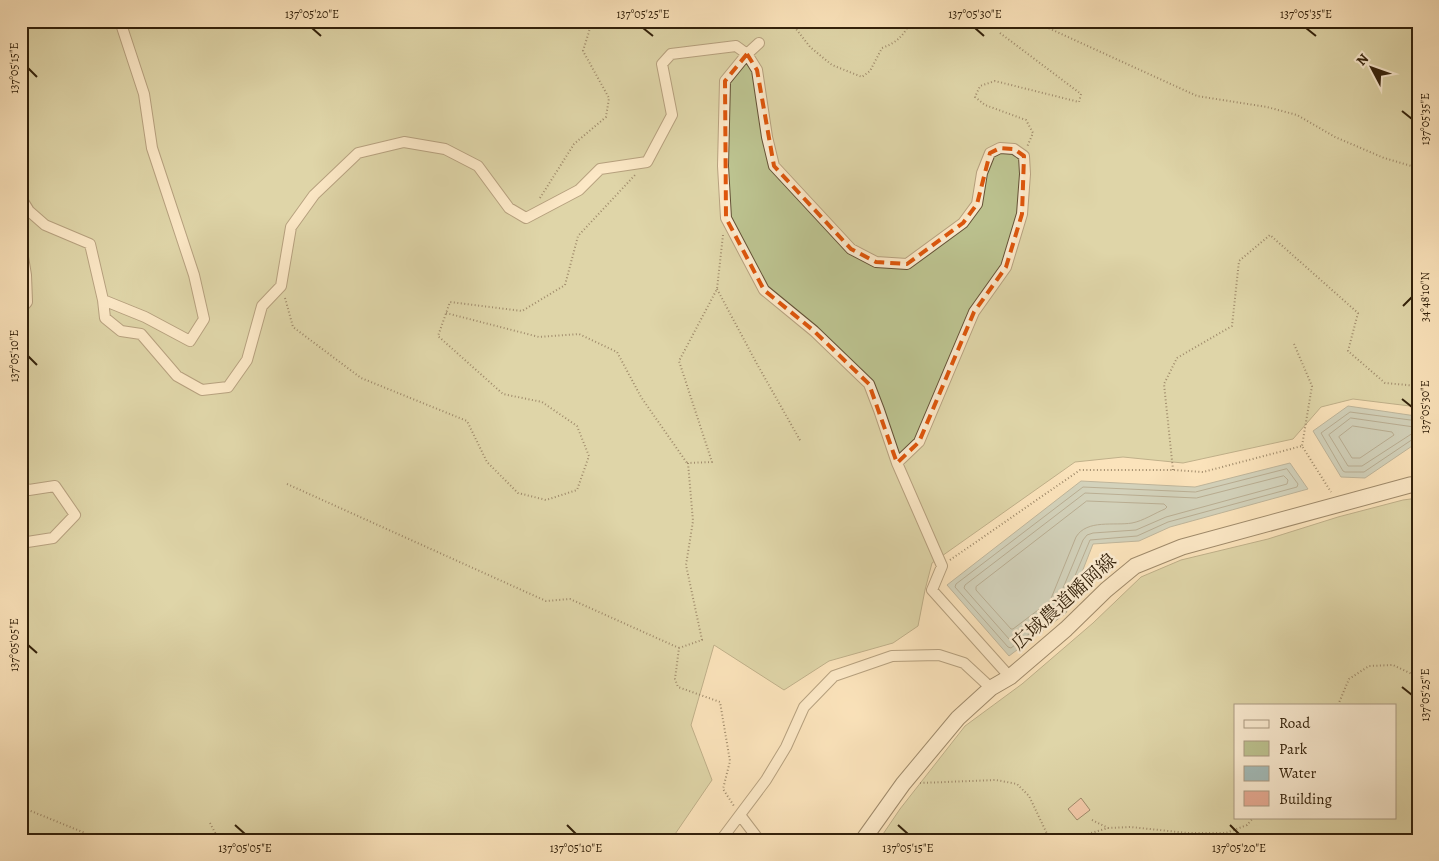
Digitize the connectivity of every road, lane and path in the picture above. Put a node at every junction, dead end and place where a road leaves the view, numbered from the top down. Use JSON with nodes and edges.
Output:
{"nodes":[{"id":1,"x":120,"y":21,"type":"edge"},
{"id":2,"x":596,"y":21,"type":"edge"},
{"id":3,"x":790,"y":21,"type":"edge"},
{"id":4,"x":911,"y":21,"type":"edge"},
{"id":5,"x":1033,"y":21,"type":"edge"},
{"id":6,"x":1000,"y":33,"type":"dead end"},
{"id":7,"x":759,"y":43,"type":"dead end"},
{"id":8,"x":748,"y":54,"type":"junction"},
{"id":9,"x":1024,"y":156,"type":"junction"},
{"id":10,"x":647,"y":162,"type":"junction"},
{"id":11,"x":1418,"y":168,"type":"edge"},
{"id":12,"x":21,"y":198,"type":"edge"},
{"id":13,"x":526,"y":218,"type":"junction"},
{"id":14,"x":726,"y":218,"type":"junction"},
{"id":15,"x":21,"y":246,"type":"edge"},
{"id":16,"x":281,"y":286,"type":"junction"},
{"id":17,"x":717,"y":288,"type":"junction"},
{"id":18,"x":103,"y":300,"type":"junction"},
{"id":19,"x":21,"y":309,"type":"edge"},
{"id":20,"x":446,"y":313,"type":"junction"},
{"id":21,"x":1294,"y":344,"type":"dead end"},
{"id":22,"x":1418,"y":386,"type":"edge"},
{"id":23,"x":801,"y":442,"type":"dead end"},
{"id":24,"x":1302,"y":446,"type":"junction"},
{"id":25,"x":688,"y":463,"type":"junction"},
{"id":26,"x":897,"y":463,"type":"junction"},
{"id":27,"x":1173,"y":470,"type":"junction"},
{"id":28,"x":287,"y":484,"type":"dead end"},
{"id":29,"x":1418,"y":484,"type":"edge"},
{"id":30,"x":21,"y":487,"type":"edge"},
{"id":31,"x":1339,"y":504,"type":"junction"},
{"id":32,"x":21,"y":543,"type":"edge"},
{"id":33,"x":942,"y":566,"type":"junction"},
{"id":34,"x":679,"y":648,"type":"junction"},
{"id":35,"x":1010,"y":677,"type":"junction"},
{"id":36,"x":1418,"y":677,"type":"edge"},
{"id":37,"x":991,"y":688,"type":"junction"},
{"id":38,"x":1338,"y":704,"type":"edge"},
{"id":39,"x":903,"y":784,"type":"junction"},
{"id":40,"x":21,"y":807,"type":"edge"},
{"id":41,"x":740,"y":815,"type":"junction"},
{"id":42,"x":1253,"y":818,"type":"edge"},
{"id":43,"x":1092,"y":820,"type":"dead end"},
{"id":44,"x":210,"y":823,"type":"dead end"},
{"id":45,"x":1108,"y":828,"type":"junction"},
{"id":46,"x":88,"y":840,"type":"edge"},
{"id":47,"x":218,"y":840,"type":"edge"},
{"id":48,"x":720,"y":840,"type":"edge"},
{"id":49,"x":759,"y":840,"type":"edge"},
{"id":50,"x":863,"y":840,"type":"edge"},
{"id":51,"x":1050,"y":840,"type":"edge"},
{"id":52,"x":1084,"y":840,"type":"edge"}],
"edges":[{"from":1,"to":18,"type":"street"},
{"from":2,"to":13,"type":"path"},
{"from":3,"to":4,"type":"path"},
{"from":5,"to":11,"type":"path"},
{"from":6,"to":9,"type":"path"},
{"from":7,"to":8,"type":"street"},
{"from":8,"to":9,"type":"street"},
{"from":8,"to":10,"type":"street"},
{"from":8,"to":14,"type":"street"},
{"from":9,"to":26,"type":"street"},
{"from":10,"to":13,"type":"street"},
{"from":10,"to":20,"type":"path"},
{"from":12,"to":18,"type":"street"},
{"from":13,"to":16,"type":"street"},
{"from":14,"to":17,"type":"path"},
{"from":14,"to":26,"type":"street"},
{"from":15,"to":19,"type":"street"},
{"from":16,"to":18,"type":"street"},
{"from":16,"to":20,"type":"path"},
{"from":17,"to":23,"type":"path"},
{"from":17,"to":25,"type":"path"},
{"from":20,"to":25,"type":"path"},
{"from":21,"to":24,"type":"path"},
{"from":22,"to":27,"type":"path"},
{"from":24,"to":27,"type":"path"},
{"from":24,"to":31,"type":"path"},
{"from":25,"to":34,"type":"path"},
{"from":26,"to":33,"type":"street"},
{"from":27,"to":33,"type":"path"},
{"from":28,"to":34,"type":"path"},
{"from":29,"to":31,"type":"street","name":"広域農道幡岡線"},
{"from":30,"to":32,"type":"street"},
{"from":31,"to":35,"type":"street","name":"広域農道幡岡線"},
{"from":33,"to":35,"type":"street"},
{"from":34,"to":41,"type":"path"},
{"from":35,"to":37,"type":"street","name":"広域農道幡岡線"},
{"from":36,"to":38,"type":"path"},
{"from":37,"to":39,"type":"street","name":"広域農道幡岡線"},
{"from":37,"to":41,"type":"street"},
{"from":39,"to":50,"type":"street","name":"広域農道幡岡線"},
{"from":39,"to":51,"type":"path"},
{"from":40,"to":46,"type":"path"},
{"from":41,"to":48,"type":"street"},
{"from":41,"to":49,"type":"street"},
{"from":42,"to":45,"type":"path"},
{"from":43,"to":45,"type":"path"},
{"from":44,"to":47,"type":"path"},
{"from":45,"to":52,"type":"path"}]}
